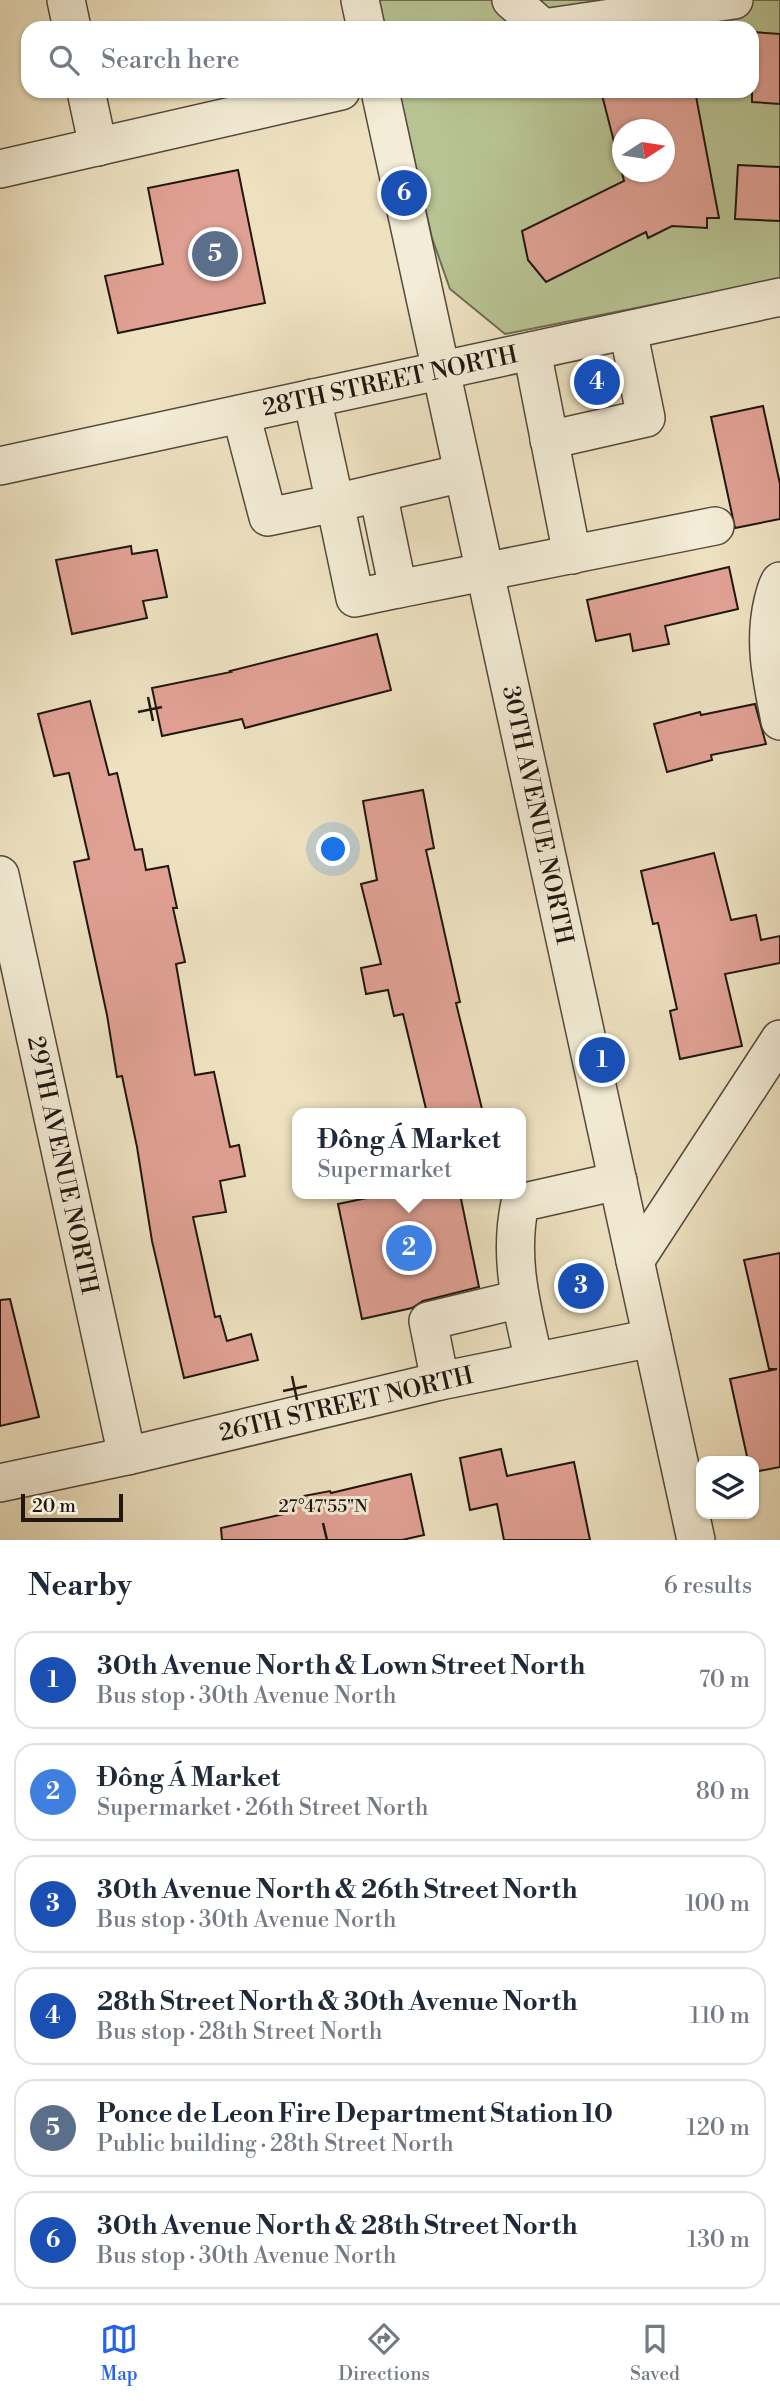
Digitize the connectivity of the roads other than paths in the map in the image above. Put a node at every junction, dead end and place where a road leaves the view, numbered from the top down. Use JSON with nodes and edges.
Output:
{"nodes":[{"id":1,"x":66,"y":0,"type":"edge"},
{"id":2,"x":360,"y":0,"type":"edge"},
{"id":3,"x":511,"y":0,"type":"edge"},
{"id":4,"x":734,"y":0,"type":"edge"},
{"id":5,"x":70,"y":21,"type":"edge"},
{"id":6,"x":364,"y":21,"type":"edge"},
{"id":7,"x":535,"y":21,"type":"edge"},
{"id":8,"x":591,"y":21,"type":"edge"},
{"id":9,"x":88,"y":98,"type":"edge"},
{"id":10,"x":311,"y":98,"type":"edge"},
{"id":11,"x":382,"y":98,"type":"edge"},
{"id":12,"x":98,"y":147,"type":"junction"},
{"id":13,"x":0,"y":169,"type":"edge"},
{"id":14,"x":780,"y":297,"type":"edge"},
{"id":15,"x":628,"y":330,"type":"junction"},
{"id":16,"x":532,"y":351,"type":"junction"},
{"id":17,"x":441,"y":370,"type":"junction"},
{"id":18,"x":312,"y":398,"type":"junction"},
{"id":19,"x":241,"y":414,"type":"junction"},
{"id":20,"x":549,"y":440,"type":"junction"},
{"id":21,"x":0,"y":466,"type":"edge"},
{"id":22,"x":463,"y":473,"type":"junction"},
{"id":23,"x":378,"y":493,"type":"junction"},
{"id":24,"x":335,"y":503,"type":"junction"},
{"id":25,"x":715,"y":526,"type":"dead end"},
{"id":26,"x":572,"y":555,"type":"junction"},
{"id":27,"x":485,"y":573,"type":"junction"},
{"id":28,"x":780,"y":581,"type":"edge"},
{"id":29,"x":398,"y":589,"type":"junction"},
{"id":30,"x":780,"y":721,"type":"edge"},
{"id":31,"x":0,"y":875,"type":"edge"},
{"id":32,"x":780,"y":1039,"type":"edge"},
{"id":33,"x":618,"y":1181,"type":"junction"},
{"id":34,"x":635,"y":1261,"type":"junction"},
{"id":35,"x":520,"y":1299,"type":"junction"},
{"id":36,"x":652,"y":1338,"type":"junction"},
{"id":37,"x":534,"y":1361,"type":"junction"},
{"id":38,"x":440,"y":1381,"type":"junction"},
{"id":39,"x":127,"y":1456,"type":"junction"},
{"id":40,"x":0,"y":1483,"type":"edge"},
{"id":41,"x":696,"y":1540,"type":"edge"}],
"edges":[{"from":1,"to":5,"type":"street"},
{"from":2,"to":6,"type":"street"},
{"from":3,"to":7,"type":"street"},
{"from":4,"to":8,"type":"street"},
{"from":9,"to":12,"type":"street"},
{"from":10,"to":12,"type":"street"},
{"from":11,"to":17,"type":"street","name":"30TH AVENUE NORTH"},
{"from":12,"to":13,"type":"street"},
{"from":14,"to":15,"type":"street","name":"28TH STREET NORTH"},
{"from":15,"to":16,"type":"street","name":"28TH STREET NORTH"},
{"from":15,"to":20,"type":"street"},
{"from":16,"to":17,"type":"street","name":"28TH STREET NORTH"},
{"from":16,"to":20,"type":"street"},
{"from":17,"to":18,"type":"street","name":"28TH STREET NORTH"},
{"from":17,"to":22,"type":"street","name":"30TH AVENUE NORTH"},
{"from":18,"to":19,"type":"street","name":"28TH STREET NORTH"},
{"from":18,"to":24,"type":"street"},
{"from":19,"to":21,"type":"street","name":"28TH STREET NORTH"},
{"from":19,"to":24,"type":"street"},
{"from":20,"to":26,"type":"street"},
{"from":22,"to":23,"type":"street"},
{"from":22,"to":27,"type":"street","name":"30TH AVENUE NORTH"},
{"from":23,"to":24,"type":"street"},
{"from":23,"to":29,"type":"street"},
{"from":24,"to":29,"type":"street"},
{"from":25,"to":26,"type":"street"},
{"from":26,"to":27,"type":"street"},
{"from":27,"to":29,"type":"street"},
{"from":27,"to":33,"type":"street","name":"30TH AVENUE NORTH"},
{"from":28,"to":30,"type":"street"},
{"from":31,"to":39,"type":"street","name":"29TH AVENUE NORTH"},
{"from":32,"to":34,"type":"street"},
{"from":33,"to":34,"type":"street","name":"30TH AVENUE NORTH"},
{"from":33,"to":35,"type":"street"},
{"from":34,"to":36,"type":"street","name":"30TH AVENUE NORTH"},
{"from":35,"to":37,"type":"street"},
{"from":35,"to":38,"type":"street"},
{"from":36,"to":37,"type":"street","name":"26TH STREET NORTH"},
{"from":36,"to":41,"type":"street","name":"30TH AVENUE NORTH"},
{"from":37,"to":38,"type":"street","name":"26TH STREET NORTH"},
{"from":38,"to":39,"type":"street","name":"26TH STREET NORTH"},
{"from":39,"to":40,"type":"street","name":"26TH STREET NORTH"}]}
